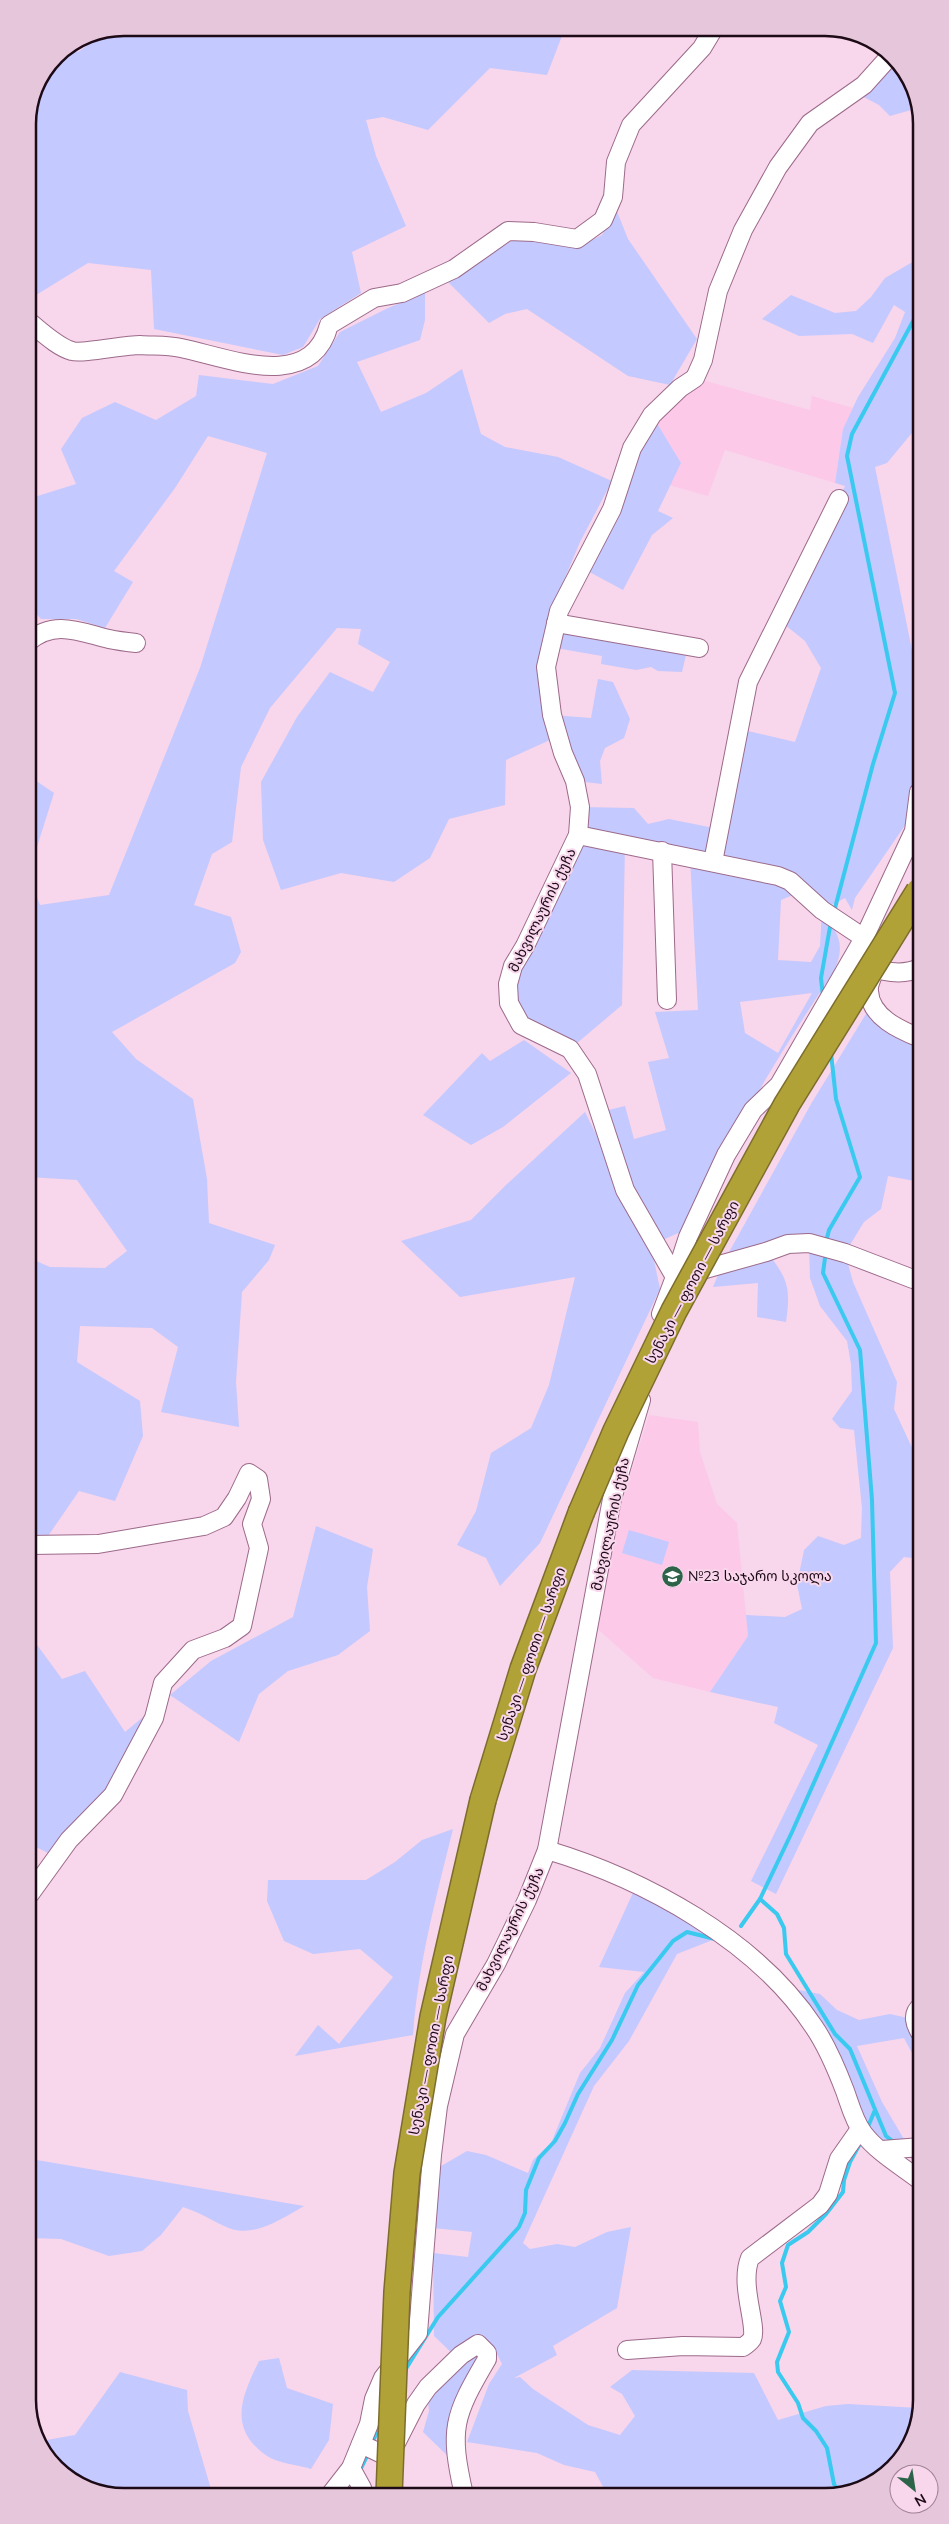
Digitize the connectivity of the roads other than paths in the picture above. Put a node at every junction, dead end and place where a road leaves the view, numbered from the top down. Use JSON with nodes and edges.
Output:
{"nodes":[{"id":1,"x":709,"y":36,"type":"edge"},
{"id":2,"x":886,"y":61,"type":"edge"},
{"id":3,"x":36,"y":327,"type":"edge"},
{"id":4,"x":840,"y":499,"type":"dead end"},
{"id":5,"x":556,"y":623,"type":"junction"},
{"id":6,"x":36,"y":635,"type":"edge"},
{"id":7,"x":136,"y":643,"type":"dead end"},
{"id":8,"x":699,"y":648,"type":"dead end"},
{"id":9,"x":913,"y":833,"type":"edge"},
{"id":10,"x":578,"y":835,"type":"junction"},
{"id":11,"x":662,"y":852,"type":"junction"},
{"id":12,"x":712,"y":862,"type":"junction"},
{"id":13,"x":913,"y":901,"type":"edge"},
{"id":14,"x":864,"y":938,"type":"junction"},
{"id":15,"x":853,"y":959,"type":"junction"},
{"id":16,"x":875,"y":969,"type":"junction"},
{"id":17,"x":913,"y":969,"type":"edge"},
{"id":18,"x":667,"y":1000,"type":"dead end"},
{"id":19,"x":913,"y":1035,"type":"edge"},
{"id":20,"x":675,"y":1277,"type":"junction"},
{"id":21,"x":913,"y":1279,"type":"edge"},
{"id":22,"x":36,"y":1545,"type":"edge"},
{"id":23,"x":547,"y":1850,"type":"junction"},
{"id":24,"x":36,"y":1886,"type":"edge"},
{"id":25,"x":860,"y":2129,"type":"junction"},
{"id":26,"x":913,"y":2147,"type":"edge"},
{"id":27,"x":882,"y":2150,"type":"junction"},
{"id":28,"x":913,"y":2175,"type":"edge"},
{"id":29,"x":626,"y":2350,"type":"dead end"},
{"id":30,"x":369,"y":2448,"type":"junction"},
{"id":31,"x":351,"y":2468,"type":"junction"},
{"id":32,"x":335,"y":2488,"type":"edge"},
{"id":33,"x":362,"y":2488,"type":"edge"},
{"id":34,"x":389,"y":2488,"type":"edge"},
{"id":35,"x":463,"y":2488,"type":"edge"}],
"edges":[{"from":1,"to":3,"type":"street"},
{"from":2,"to":5,"type":"street","name":"მახვილაურის ქუჩა"},
{"from":4,"to":12,"type":"street"},
{"from":5,"to":8,"type":"street"},
{"from":5,"to":10,"type":"street","name":"მახვილაურის ქუჩა"},
{"from":6,"to":7,"type":"street"},
{"from":9,"to":14,"type":"street"},
{"from":10,"to":11,"type":"street"},
{"from":10,"to":20,"type":"street","name":"მახვილაურის ქუჩა"},
{"from":11,"to":12,"type":"street"},
{"from":11,"to":18,"type":"street"},
{"from":12,"to":14,"type":"street"},
{"from":13,"to":34,"type":"highway","name":"სენაკი — ფოთი — სარფი","bridge":true},
{"from":14,"to":15,"type":"street"},
{"from":15,"to":16,"type":"street"},
{"from":15,"to":20,"type":"street"},
{"from":16,"to":17,"type":"street"},
{"from":16,"to":19,"type":"street"},
{"from":20,"to":21,"type":"street"},
{"from":20,"to":23,"type":"street","name":"მახვილაურის ქუჩა"},
{"from":22,"to":24,"type":"street"},
{"from":23,"to":25,"type":"street"},
{"from":23,"to":30,"type":"street","name":"მახვილაურის ქუჩა"},
{"from":25,"to":27,"type":"street"},
{"from":25,"to":29,"type":"street"},
{"from":26,"to":27,"type":"street"},
{"from":27,"to":28,"type":"street"},
{"from":30,"to":31,"type":"street","name":"მახვილაურის ქუჩა"},
{"from":30,"to":35,"type":"street"},
{"from":31,"to":32,"type":"street","name":"მახვილაურის ქუჩა"},
{"from":31,"to":33,"type":"street"}]}
